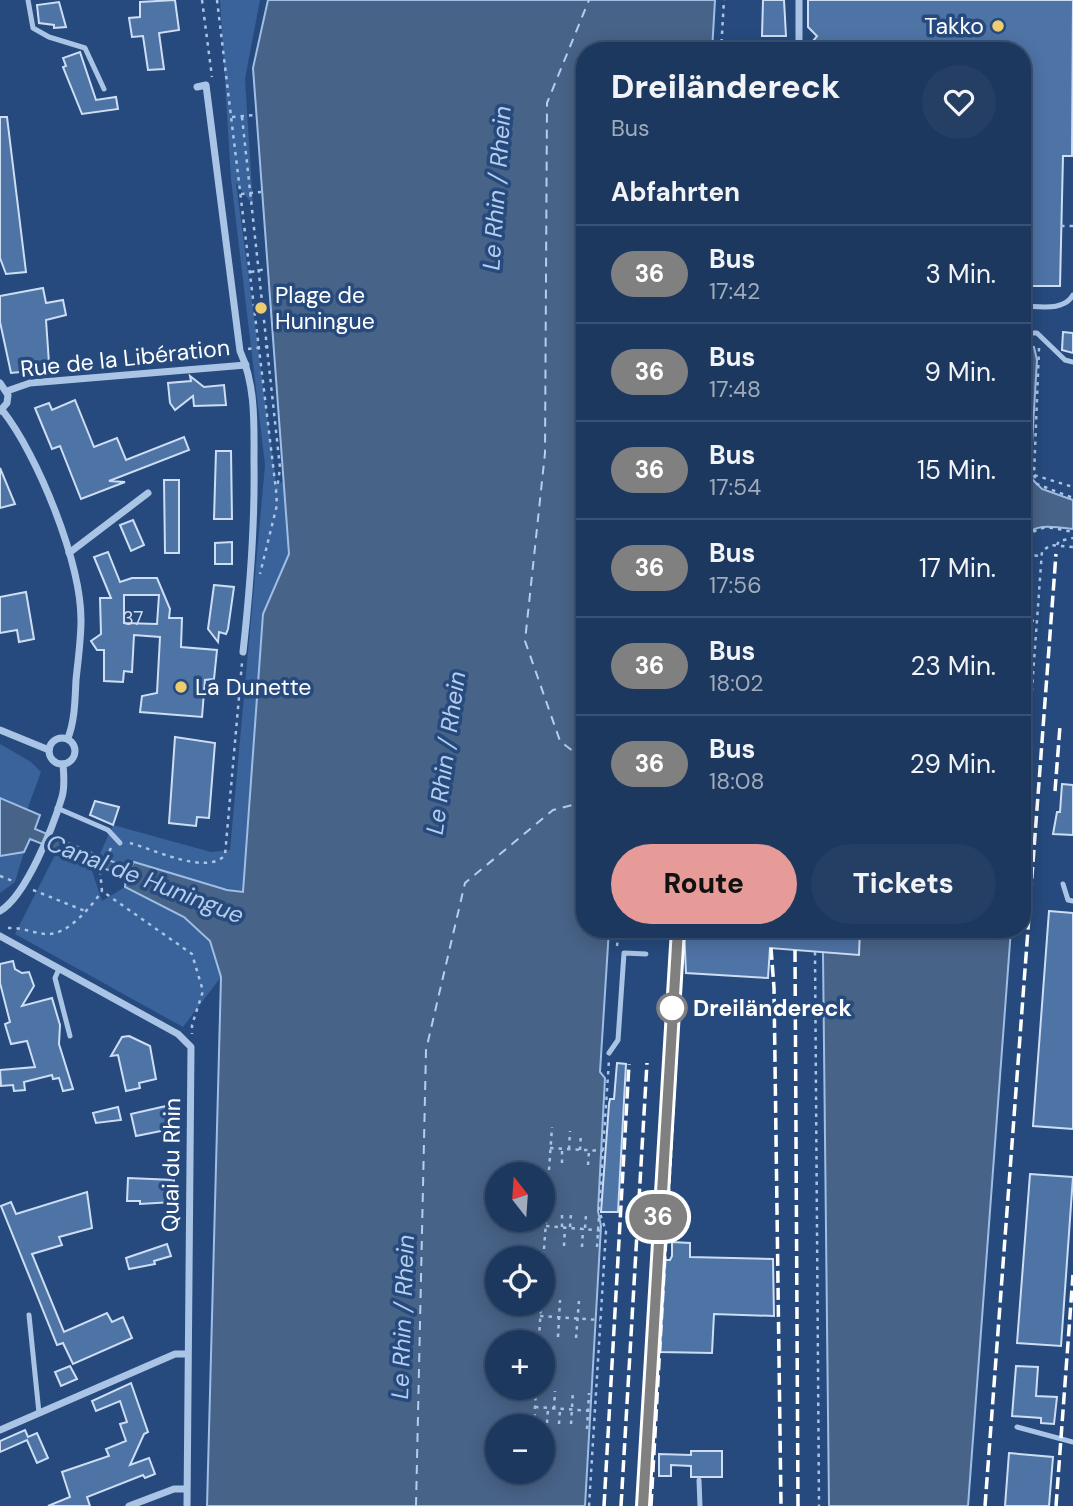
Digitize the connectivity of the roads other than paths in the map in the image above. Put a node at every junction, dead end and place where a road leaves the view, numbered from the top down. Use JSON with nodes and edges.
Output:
{"nodes":[{"id":1,"x":28,"y":0,"type":"edge"},
{"id":2,"x":800,"y":0,"type":"edge"},
{"id":3,"x":799,"y":42,"type":"edge"},
{"id":4,"x":197,"y":87,"type":"dead end"},
{"id":5,"x":104,"y":89,"type":"dead end"},
{"id":6,"x":1073,"y":295,"type":"edge"},
{"id":7,"x":1031,"y":306,"type":"edge"},
{"id":8,"x":1031,"y":333,"type":"edge"},
{"id":9,"x":1073,"y":362,"type":"edge"},
{"id":10,"x":246,"y":365,"type":"junction"},
{"id":11,"x":0,"y":383,"type":"edge"},
{"id":12,"x":7,"y":391,"type":"junction"},
{"id":13,"x":1,"y":411,"type":"edge"},
{"id":14,"x":148,"y":493,"type":"dead end"},
{"id":15,"x":69,"y":553,"type":"junction"},
{"id":16,"x":243,"y":652,"type":"road end"},
{"id":17,"x":0,"y":730,"type":"edge"},
{"id":18,"x":68,"y":738,"type":"junction"},
{"id":19,"x":49,"y":750,"type":"junction"},
{"id":20,"x":63,"y":764,"type":"junction"},
{"id":21,"x":57,"y":808,"type":"junction"},
{"id":22,"x":120,"y":843,"type":"road end"},
{"id":23,"x":1063,"y":884,"type":"dead end"},
{"id":24,"x":1073,"y":901,"type":"edge"},
{"id":25,"x":0,"y":911,"type":"edge"},
{"id":26,"x":0,"y":934,"type":"edge"},
{"id":27,"x":677,"y":938,"type":"edge"},
{"id":28,"x":646,"y":954,"type":"dead end"},
{"id":29,"x":59,"y":970,"type":"junction"},
{"id":30,"x":70,"y":1035,"type":"dead end"},
{"id":31,"x":609,"y":1052,"type":"road end"},
{"id":32,"x":29,"y":1315,"type":"dead end"},
{"id":33,"x":187,"y":1354,"type":"junction"},
{"id":34,"x":39,"y":1413,"type":"junction"},
{"id":35,"x":1017,"y":1427,"type":"dead end"},
{"id":36,"x":0,"y":1430,"type":"edge"},
{"id":37,"x":1073,"y":1442,"type":"edge"},
{"id":38,"x":699,"y":1480,"type":"dead end"},
{"id":39,"x":186,"y":1489,"type":"junction"},
{"id":40,"x":129,"y":1506,"type":"edge"},
{"id":41,"x":187,"y":1506,"type":"edge"},
{"id":42,"x":643,"y":1506,"type":"edge"},
{"id":43,"x":700,"y":1506,"type":"edge"}],
"edges":[{"from":1,"to":5,"type":"lane"},
{"from":2,"to":3,"type":"street"},
{"from":4,"to":10,"type":"street"},
{"from":6,"to":7,"type":"lane"},
{"from":8,"to":9,"type":"lane"},
{"from":10,"to":12,"type":"street","name":"Rue de la Libération"},
{"from":10,"to":16,"type":"street"},
{"from":11,"to":12,"type":"street"},
{"from":12,"to":13,"type":"street"},
{"from":13,"to":15,"type":"street"},
{"from":14,"to":15,"type":"street"},
{"from":15,"to":18,"type":"street"},
{"from":17,"to":19,"type":"street"},
{"from":18,"to":19,"type":"street"},
{"from":18,"to":20,"type":"street"},
{"from":19,"to":20,"type":"street"},
{"from":20,"to":21,"type":"street"},
{"from":21,"to":22,"type":"lane"},
{"from":21,"to":25,"type":"street"},
{"from":23,"to":24,"type":"lane"},
{"from":26,"to":29,"type":"street","name":"Quai du Rhin"},
{"from":27,"to":42,"type":"street"},
{"from":28,"to":31,"type":"lane"},
{"from":29,"to":30,"type":"lane"},
{"from":29,"to":33,"type":"street","name":"Quai du Rhin"},
{"from":32,"to":34,"type":"lane"},
{"from":33,"to":34,"type":"street"},
{"from":33,"to":39,"type":"street","name":"Quai du Rhin"},
{"from":34,"to":36,"type":"street"},
{"from":35,"to":37,"type":"lane"},
{"from":38,"to":43,"type":"lane"},
{"from":39,"to":40,"type":"street"},
{"from":39,"to":41,"type":"street","name":"Quai du Rhin"}]}
